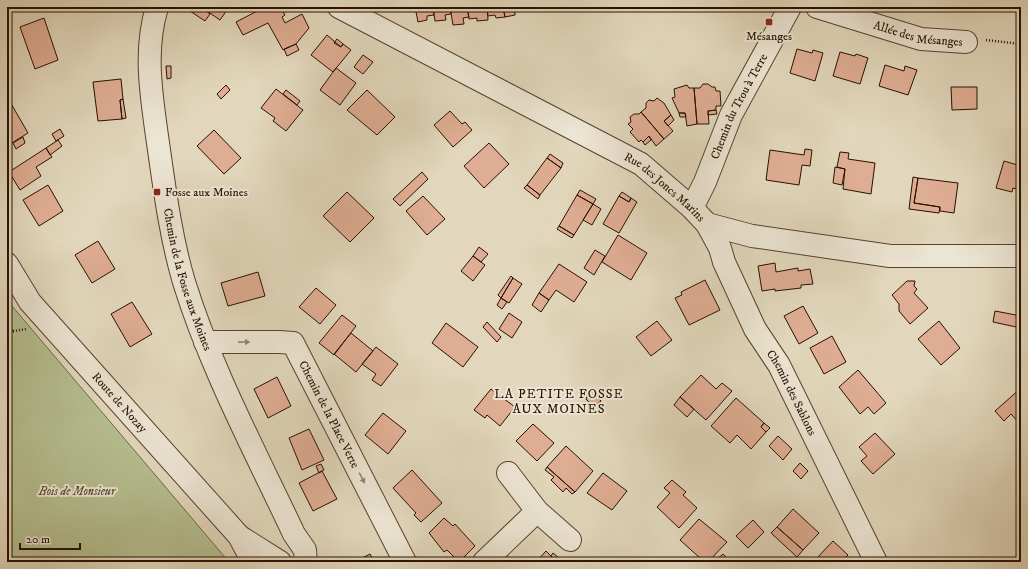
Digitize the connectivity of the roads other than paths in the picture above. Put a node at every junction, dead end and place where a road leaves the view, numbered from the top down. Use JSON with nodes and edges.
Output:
{"nodes":[{"id":1,"x":157,"y":7,"type":"edge"},
{"id":2,"x":339,"y":7,"type":"edge"},
{"id":3,"x":790,"y":7,"type":"edge"},
{"id":4,"x":817,"y":7,"type":"edge"},
{"id":5,"x":373,"y":15,"type":"edge"},
{"id":6,"x":966,"y":42,"type":"road end"},
{"id":7,"x":692,"y":208,"type":"junction"},
{"id":8,"x":707,"y":224,"type":"junction"},
{"id":9,"x":1021,"y":256,"type":"edge"},
{"id":10,"x":7,"y":264,"type":"edge"},
{"id":11,"x":206,"y":342,"type":"junction"},
{"id":12,"x":508,"y":473,"type":"dead end"},
{"id":13,"x":537,"y":511,"type":"junction"},
{"id":14,"x":294,"y":534,"type":"junction"},
{"id":15,"x":239,"y":536,"type":"junction"},
{"id":16,"x":570,"y":540,"type":"dead end"},
{"id":17,"x":253,"y":562,"type":"edge"},
{"id":18,"x":280,"y":562,"type":"edge"},
{"id":19,"x":290,"y":562,"type":"edge"},
{"id":20,"x":306,"y":562,"type":"edge"},
{"id":21,"x":405,"y":562,"type":"edge"},
{"id":22,"x":484,"y":562,"type":"edge"},
{"id":23,"x":876,"y":562,"type":"edge"}],
"edges":[{"from":1,"to":11,"type":"street","name":"Chemin de la Fosse aux Moines"},
{"from":2,"to":5,"type":"street","name":"Rue des Joncs Marins"},
{"from":3,"to":7,"type":"street","name":"Chemin du Trou à Terre"},
{"from":4,"to":6,"type":"street","name":"Allée des Mésanges"},
{"from":5,"to":7,"type":"street","name":"Rue des Joncs Marins"},
{"from":7,"to":8,"type":"street","name":"Rue des Joncs Marins"},
{"from":8,"to":9,"type":"street","name":"Rue des Joncs Marins"},
{"from":8,"to":23,"type":"street","name":"Chemin des Sablons"},
{"from":10,"to":15,"type":"street","name":"Route de Nozay"},
{"from":11,"to":14,"type":"street","name":"Chemin de la Fosse aux Moines"},
{"from":11,"to":21,"type":"street","name":"Chemin de la Place Verte","one_way":true},
{"from":12,"to":13,"type":"street"},
{"from":13,"to":16,"type":"street"},
{"from":13,"to":22,"type":"street"},
{"from":14,"to":19,"type":"street"},
{"from":14,"to":20,"type":"street","name":"Chemin de la Fosse aux Moines"},
{"from":15,"to":17,"type":"street","name":"Route de Nozay"},
{"from":15,"to":18,"type":"street","name":"Route de Nozay"}]}
